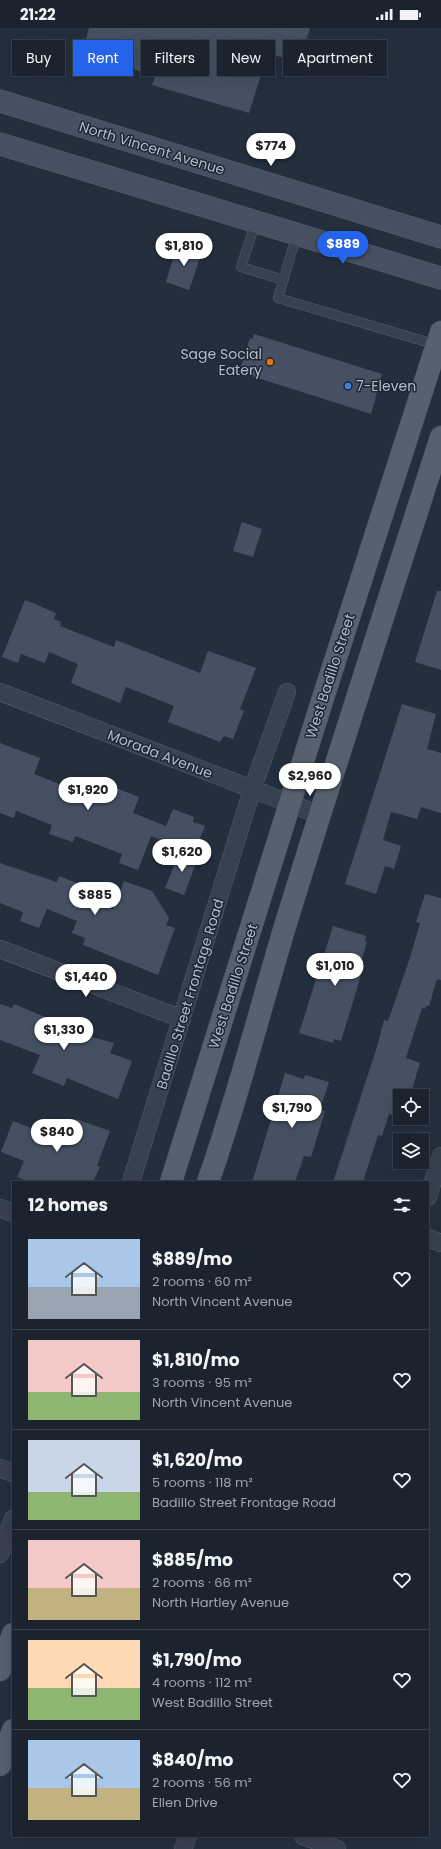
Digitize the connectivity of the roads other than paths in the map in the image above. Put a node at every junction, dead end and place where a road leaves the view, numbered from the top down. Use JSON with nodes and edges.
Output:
{"nodes":[{"id":1,"x":0,"y":101,"type":"edge"},
{"id":2,"x":0,"y":144,"type":"edge"},
{"id":3,"x":256,"y":221,"type":"junction"},
{"id":4,"x":297,"y":234,"type":"junction"},
{"id":5,"x":441,"y":237,"type":"edge"},
{"id":6,"x":441,"y":278,"type":"edge"},
{"id":7,"x":284,"y":280,"type":"junction"},
{"id":8,"x":439,"y":338,"type":"edge"},
{"id":9,"x":441,"y":438,"type":"edge"},
{"id":10,"x":0,"y":692,"type":"edge"},
{"id":11,"x":287,"y":692,"type":"dead end"},
{"id":12,"x":252,"y":790,"type":"junction"},
{"id":13,"x":290,"y":805,"type":"junction"},
{"id":14,"x":320,"y":815,"type":"junction"},
{"id":15,"x":0,"y":949,"type":"edge"},
{"id":16,"x":182,"y":1020,"type":"junction"},
{"id":17,"x":441,"y":1156,"type":"edge"},
{"id":18,"x":131,"y":1181,"type":"edge"},
{"id":19,"x":171,"y":1181,"type":"edge"},
{"id":20,"x":208,"y":1181,"type":"edge"},
{"id":21,"x":429,"y":1194,"type":"edge"},
{"id":22,"x":0,"y":1208,"type":"edge"},
{"id":23,"x":12,"y":1213,"type":"edge"},
{"id":24,"x":429,"y":1238,"type":"edge"},
{"id":25,"x":441,"y":1243,"type":"edge"},
{"id":26,"x":0,"y":1468,"type":"edge"},
{"id":27,"x":12,"y":1473,"type":"edge"},
{"id":28,"x":12,"y":1522,"type":"edge"},
{"id":29,"x":0,"y":1554,"type":"edge"},
{"id":30,"x":12,"y":1637,"type":"edge"},
{"id":31,"x":0,"y":1670,"type":"edge"},
{"id":32,"x":12,"y":1733,"type":"edge"},
{"id":33,"x":0,"y":1766,"type":"edge"},
{"id":34,"x":188,"y":1837,"type":"edge"},
{"id":35,"x":306,"y":1837,"type":"edge"},
{"id":36,"x":183,"y":1849,"type":"edge"},
{"id":37,"x":337,"y":1849,"type":"edge"}],
"edges":[{"from":1,"to":5,"type":"street","name":"North Vincent Avenue"},
{"from":2,"to":3,"type":"street"},
{"from":3,"to":4,"type":"street"},
{"from":3,"to":7,"type":"lane"},
{"from":4,"to":6,"type":"street"},
{"from":4,"to":7,"type":"lane"},
{"from":7,"to":8,"type":"lane"},
{"from":8,"to":13,"type":"main road","name":"West Badillo Street"},
{"from":9,"to":14,"type":"main road"},
{"from":10,"to":12,"type":"street","name":"Morada Avenue"},
{"from":11,"to":12,"type":"street","name":"Badillo Street Frontage Road"},
{"from":12,"to":13,"type":"street","name":"Morada Avenue"},
{"from":12,"to":16,"type":"street","name":"Badillo Street Frontage Road"},
{"from":13,"to":14,"type":"street","name":"Morada Avenue"},
{"from":13,"to":19,"type":"main road","name":"West Badillo Street"},
{"from":14,"to":20,"type":"main road"},
{"from":15,"to":16,"type":"street"},
{"from":16,"to":18,"type":"street","name":"Badillo Street Frontage Road"},
{"from":17,"to":21,"type":"street"},
{"from":22,"to":23,"type":"street"},
{"from":24,"to":25,"type":"street"},
{"from":26,"to":27,"type":"street"},
{"from":28,"to":29,"type":"street"},
{"from":30,"to":31,"type":"main road"},
{"from":32,"to":33,"type":"main road"},
{"from":34,"to":36,"type":"street"},
{"from":35,"to":37,"type":"street"}]}
